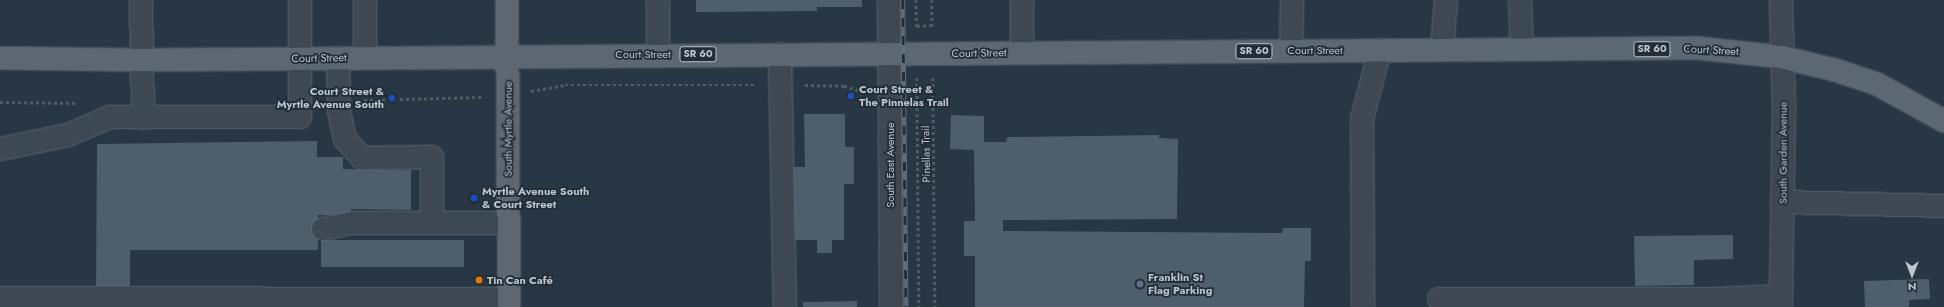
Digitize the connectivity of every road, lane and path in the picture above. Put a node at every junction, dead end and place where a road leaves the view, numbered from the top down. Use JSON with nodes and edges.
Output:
{"nodes":[{"id":1,"x":142,"y":0,"type":"edge"},
{"id":2,"x":300,"y":0,"type":"edge"},
{"id":3,"x":365,"y":0,"type":"edge"},
{"id":4,"x":507,"y":0,"type":"edge"},
{"id":5,"x":658,"y":0,"type":"edge"},
{"id":6,"x":889,"y":0,"type":"edge"},
{"id":7,"x":916,"y":0,"type":"edge"},
{"id":8,"x":932,"y":0,"type":"edge"},
{"id":9,"x":1022,"y":0,"type":"edge"},
{"id":10,"x":1292,"y":0,"type":"edge"},
{"id":11,"x":1446,"y":0,"type":"edge"},
{"id":12,"x":1520,"y":0,"type":"edge"},
{"id":13,"x":1781,"y":0,"type":"edge"},
{"id":14,"x":1442,"y":49,"type":"junction"},
{"id":15,"x":1522,"y":49,"type":"junction"},
{"id":16,"x":1291,"y":50,"type":"junction"},
{"id":17,"x":1380,"y":50,"type":"junction"},
{"id":18,"x":1022,"y":52,"type":"junction"},
{"id":19,"x":658,"y":54,"type":"junction"},
{"id":20,"x":780,"y":54,"type":"junction"},
{"id":21,"x":889,"y":54,"type":"junction"},
{"id":22,"x":925,"y":54,"type":"junction"},
{"id":23,"x":508,"y":56,"type":"junction"},
{"id":24,"x":1781,"y":57,"type":"junction"},
{"id":25,"x":0,"y":58,"type":"edge"},
{"id":26,"x":338,"y":58,"type":"junction"},
{"id":27,"x":365,"y":58,"type":"junction"},
{"id":28,"x":301,"y":59,"type":"junction"},
{"id":29,"x":142,"y":60,"type":"junction"},
{"id":30,"x":781,"y":84,"type":"junction"},
{"id":31,"x":933,"y":89,"type":"junction"},
{"id":32,"x":890,"y":91,"type":"junction"},
{"id":33,"x":917,"y":91,"type":"junction"},
{"id":34,"x":508,"y":95,"type":"junction"},
{"id":35,"x":339,"y":100,"type":"junction"},
{"id":36,"x":0,"y":102,"type":"edge"},
{"id":37,"x":79,"y":103,"type":"dead end"},
{"id":38,"x":143,"y":118,"type":"junction"},
{"id":39,"x":1944,"y":121,"type":"edge"},
{"id":40,"x":0,"y":149,"type":"edge"},
{"id":41,"x":1782,"y":202,"type":"junction"},
{"id":42,"x":1944,"y":206,"type":"edge"},
{"id":43,"x":432,"y":223,"type":"junction"},
{"id":44,"x":509,"y":223,"type":"junction"},
{"id":45,"x":323,"y":229,"type":"dead end"},
{"id":46,"x":0,"y":298,"type":"edge"},
{"id":47,"x":1439,"y":300,"type":"dead end"},
{"id":48,"x":1781,"y":302,"type":"edge"},
{"id":49,"x":88,"y":303,"type":"edge"},
{"id":50,"x":509,"y":303,"type":"edge"},
{"id":51,"x":785,"y":307,"type":"edge"},
{"id":52,"x":892,"y":307,"type":"edge"},
{"id":53,"x":919,"y":307,"type":"edge"},
{"id":54,"x":935,"y":307,"type":"edge"},
{"id":55,"x":1363,"y":307,"type":"edge"}],
"edges":[{"from":1,"to":29,"type":"street"},
{"from":2,"to":28,"type":"street"},
{"from":3,"to":27,"type":"street"},
{"from":4,"to":23,"type":"main road","name":"South Myrtle Avenue"},
{"from":5,"to":19,"type":"street"},
{"from":6,"to":21,"type":"street","name":"South East Avenue"},
{"from":7,"to":22,"type":"path","name":"Pinellas Trail"},
{"from":8,"to":22,"type":"path","name":"Pinellas Trail"},
{"from":9,"to":18,"type":"street"},
{"from":10,"to":16,"type":"street"},
{"from":11,"to":14,"type":"street"},
{"from":12,"to":15,"type":"street"},
{"from":13,"to":24,"type":"street","name":"South Garden Avenue"},
{"from":14,"to":15,"type":"main road","name":"Court Street","number":"SR 60"},
{"from":14,"to":17,"type":"main road","name":"Court Street","number":"SR 60"},
{"from":15,"to":24,"type":"main road","name":"Court Street","number":"SR 60"},
{"from":16,"to":17,"type":"main road","name":"Court Street","number":"SR 60"},
{"from":16,"to":18,"type":"main road","name":"Court Street","number":"SR 60"},
{"from":17,"to":55,"type":"street"},
{"from":18,"to":22,"type":"main road","name":"Court Street","number":"SR 60"},
{"from":19,"to":20,"type":"main road","name":"Court Street","number":"SR 60"},
{"from":19,"to":23,"type":"main road","name":"Court Street","number":"SR 60"},
{"from":20,"to":21,"type":"main road","name":"Court Street","number":"SR 60"},
{"from":20,"to":30,"type":"street"},
{"from":21,"to":22,"type":"main road","name":"Court Street","number":"SR 60"},
{"from":21,"to":32,"type":"street","name":"South East Avenue"},
{"from":22,"to":31,"type":"path","name":"Pinellas Trail"},
{"from":22,"to":33,"type":"path","name":"Pinellas Trail"},
{"from":23,"to":27,"type":"main road","name":"Court Street"},
{"from":23,"to":34,"type":"main road","name":"South Myrtle Avenue"},
{"from":24,"to":39,"type":"main road","name":"Court Street","number":"SR 60"},
{"from":24,"to":41,"type":"street","name":"South Garden Avenue"},
{"from":25,"to":29,"type":"main road","name":"Court Street"},
{"from":26,"to":27,"type":"main road","name":"Court Street"},
{"from":26,"to":28,"type":"main road","name":"Court Street"},
{"from":26,"to":35,"type":"street"},
{"from":28,"to":29,"type":"main road","name":"Court Street"},
{"from":28,"to":38,"type":"street"},
{"from":29,"to":38,"type":"street"},
{"from":30,"to":32,"type":"path"},
{"from":30,"to":34,"type":"path"},
{"from":30,"to":51,"type":"street"},
{"from":31,"to":33,"type":"path"},
{"from":31,"to":54,"type":"path","name":"Pinellas Trail"},
{"from":32,"to":33,"type":"path"},
{"from":32,"to":52,"type":"street","name":"South East Avenue"},
{"from":33,"to":53,"type":"path","name":"Pinellas Trail"},
{"from":34,"to":35,"type":"path"},
{"from":34,"to":44,"type":"main road","name":"South Myrtle Avenue"},
{"from":35,"to":43,"type":"street"},
{"from":36,"to":37,"type":"path"},
{"from":38,"to":40,"type":"street"},
{"from":41,"to":42,"type":"street"},
{"from":41,"to":48,"type":"street","name":"South Garden Avenue"},
{"from":43,"to":44,"type":"street"},
{"from":43,"to":45,"type":"street"},
{"from":44,"to":50,"type":"main road","name":"South Myrtle Avenue"},
{"from":46,"to":49,"type":"street"},
{"from":47,"to":48,"type":"street"},
{"from":49,"to":50,"type":"street"}]}
